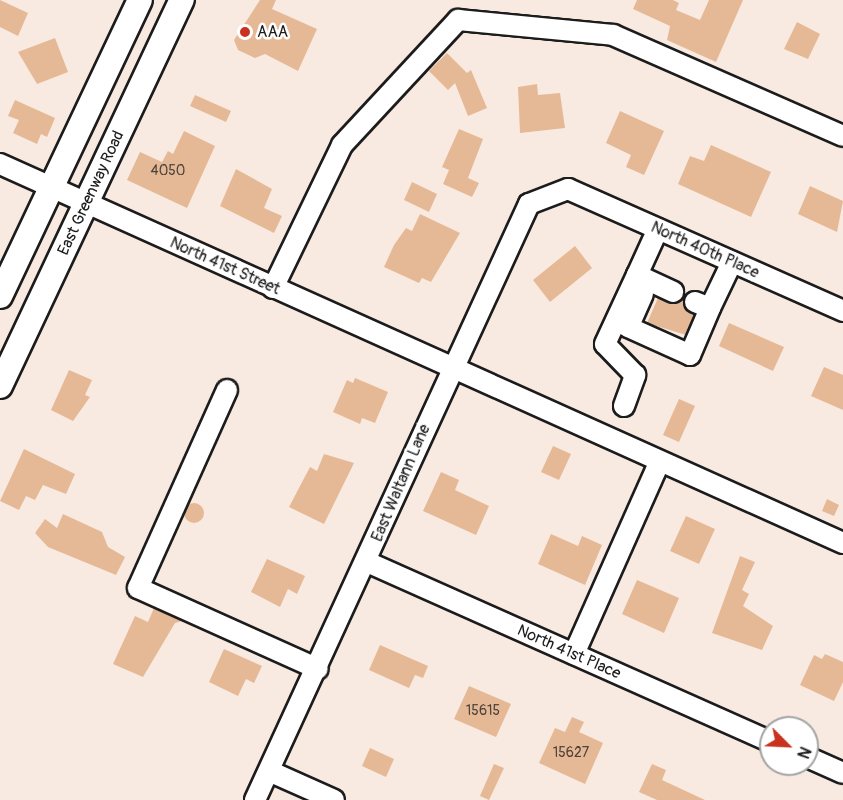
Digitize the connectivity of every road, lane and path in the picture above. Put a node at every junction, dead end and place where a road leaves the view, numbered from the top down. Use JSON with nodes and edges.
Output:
{"nodes":[{"id":1,"x":140,"y":0,"type":"edge"},
{"id":2,"x":182,"y":0,"type":"edge"},
{"id":3,"x":843,"y":136,"type":"edge"},
{"id":4,"x":0,"y":164,"type":"edge"},
{"id":5,"x":51,"y":188,"type":"junction"},
{"id":6,"x":568,"y":189,"type":"joint"},
{"id":7,"x":86,"y":203,"type":"junction"},
{"id":8,"x":658,"y":229,"type":"junction"},
{"id":9,"x":732,"y":262,"type":"junction"},
{"id":10,"x":637,"y":275,"type":"junction"},
{"id":11,"x":273,"y":288,"type":"junction"},
{"id":12,"x":673,"y":292,"type":"dead end"},
{"id":13,"x":643,"y":294,"type":"dead end"},
{"id":14,"x":0,"y":296,"type":"edge"},
{"id":15,"x":843,"y":311,"type":"edge"},
{"id":16,"x":451,"y":367,"type":"junction"},
{"id":17,"x":0,"y":386,"type":"edge"},
{"id":18,"x":227,"y":390,"type":"dead end"},
{"id":19,"x":624,"y":406,"type":"dead end"},
{"id":20,"x":657,"y":468,"type":"dead end"},
{"id":21,"x":843,"y":543,"type":"edge"},
{"id":22,"x":367,"y":562,"type":"junction"},
{"id":23,"x":574,"y":654,"type":"junction"},
{"id":24,"x":318,"y":669,"type":"junction"},
{"id":25,"x":759,"y":737,"type":"edge"},
{"id":26,"x":819,"y":763,"type":"edge"},
{"id":27,"x":269,"y":771,"type":"junction"},
{"id":28,"x":843,"y":773,"type":"edge"},
{"id":29,"x":255,"y":800,"type":"edge"},
{"id":30,"x":334,"y":800,"type":"edge"}],
"edges":[{"from":1,"to":5,"type":"main road"},
{"from":2,"to":7,"type":"main road","name":"East Greenway Road"},
{"from":3,"to":11,"type":"street"},
{"from":4,"to":5,"type":"street","name":"North 41st Street"},
{"from":5,"to":7,"type":"street","name":"North 41st Street"},
{"from":5,"to":14,"type":"main road"},
{"from":6,"to":8,"type":"street","name":"North 40th Place"},
{"from":6,"to":16,"type":"street","name":"East Waltann Lane"},
{"from":7,"to":11,"type":"street","name":"North 41st Street"},
{"from":7,"to":17,"type":"main road","name":"East Greenway Road"},
{"from":8,"to":9,"type":"street","name":"North 40th Place"},
{"from":8,"to":10,"type":"street"},
{"from":9,"to":13,"type":"street"},
{"from":9,"to":15,"type":"street","name":"North 40th Place"},
{"from":10,"to":12,"type":"street"},
{"from":10,"to":19,"type":"street"},
{"from":11,"to":16,"type":"street","name":"North 41st Street"},
{"from":16,"to":21,"type":"street","name":"North 41st Street"},
{"from":16,"to":22,"type":"street","name":"East Waltann Lane"},
{"from":18,"to":24,"type":"street"},
{"from":20,"to":23,"type":"street"},
{"from":22,"to":23,"type":"street","name":"North 41st Place"},
{"from":22,"to":24,"type":"street","name":"East Waltann Lane"},
{"from":23,"to":25,"type":"street","name":"North 41st Place"},
{"from":24,"to":27,"type":"street","name":"East Waltann Lane"},
{"from":26,"to":28,"type":"street"},
{"from":27,"to":29,"type":"street","name":"East Waltann Lane"},
{"from":27,"to":30,"type":"street"}]}
